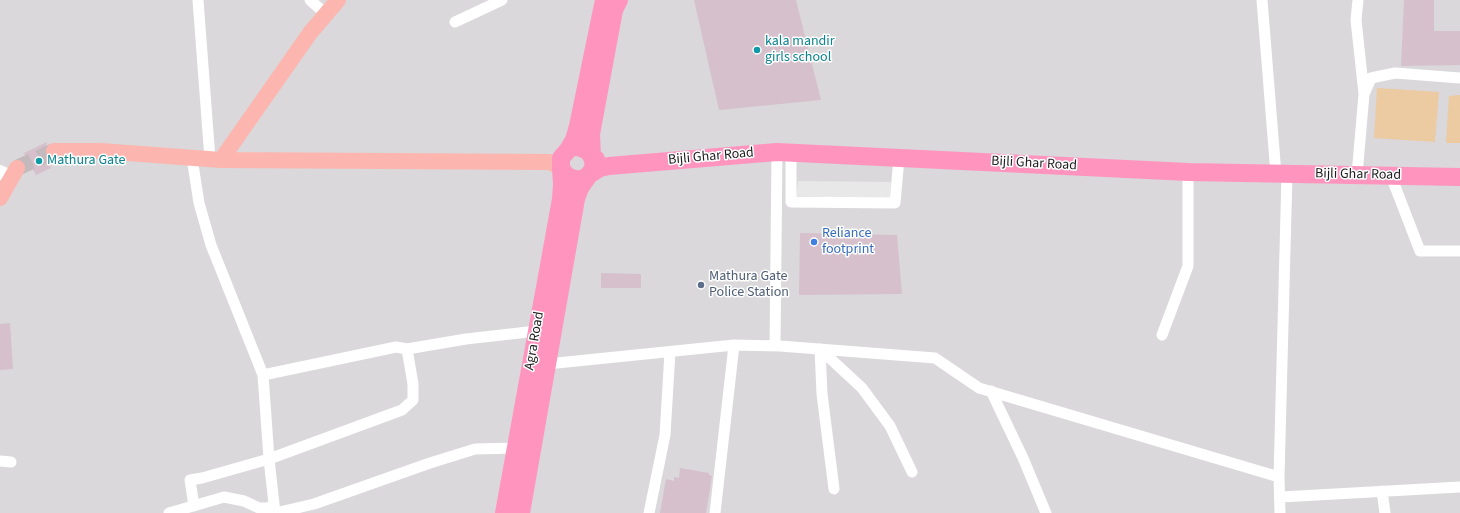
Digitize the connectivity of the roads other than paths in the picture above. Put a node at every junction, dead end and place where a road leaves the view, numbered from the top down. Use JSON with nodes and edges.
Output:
{"nodes":[{"id":1,"x":198,"y":0,"type":"edge"},
{"id":2,"x":310,"y":0,"type":"edge"},
{"id":3,"x":338,"y":0,"type":"edge"},
{"id":4,"x":502,"y":0,"type":"edge"},
{"id":5,"x":604,"y":0,"type":"edge"},
{"id":6,"x":619,"y":0,"type":"edge"},
{"id":7,"x":1262,"y":0,"type":"edge"},
{"id":8,"x":1358,"y":0,"type":"edge"},
{"id":9,"x":326,"y":14,"type":"junction"},
{"id":10,"x":455,"y":22,"type":"dead end"},
{"id":11,"x":1460,"y":78,"type":"edge"},
{"id":12,"x":1364,"y":94,"type":"junction"},
{"id":13,"x":54,"y":151,"type":"tunnel mouth"},
{"id":14,"x":784,"y":152,"type":"junction"},
{"id":15,"x":592,"y":157,"type":"junction"},
{"id":16,"x":192,"y":158,"type":"junction"},
{"id":17,"x":561,"y":158,"type":"junction"},
{"id":18,"x":899,"y":158,"type":"junction"},
{"id":19,"x":216,"y":160,"type":"junction"},
{"id":20,"x":609,"y":166,"type":"junction"},
{"id":21,"x":9,"y":172,"type":"edge"},
{"id":22,"x":1188,"y":172,"type":"junction"},
{"id":23,"x":1282,"y":174,"type":"junction"},
{"id":24,"x":589,"y":175,"type":"junction"},
{"id":25,"x":1357,"y":175,"type":"junction"},
{"id":26,"x":1391,"y":176,"type":"junction"},
{"id":27,"x":1460,"y":177,"type":"edge"},
{"id":28,"x":0,"y":198,"type":"edge"},
{"id":29,"x":1460,"y":251,"type":"edge"},
{"id":30,"x":537,"y":331,"type":"junction"},
{"id":31,"x":1162,"y":335,"type":"dead end"},
{"id":32,"x":734,"y":345,"type":"junction"},
{"id":33,"x":775,"y":346,"type":"junction"},
{"id":34,"x":407,"y":349,"type":"junction"},
{"id":35,"x":820,"y":349,"type":"junction"},
{"id":36,"x":670,"y":352,"type":"junction"},
{"id":37,"x":547,"y":364,"type":"junction"},
{"id":38,"x":263,"y":375,"type":"junction"},
{"id":39,"x":991,"y":391,"type":"junction"},
{"id":40,"x":516,"y":448,"type":"junction"},
{"id":41,"x":269,"y":459,"type":"junction"},
{"id":42,"x":912,"y":472,"type":"dead end"},
{"id":43,"x":1279,"y":477,"type":"junction"},
{"id":44,"x":1460,"y":487,"type":"edge"},
{"id":45,"x":834,"y":489,"type":"dead end"},
{"id":46,"x":1382,"y":491,"type":"junction"},
{"id":47,"x":1281,"y":497,"type":"junction"},
{"id":48,"x":194,"y":506,"type":"junction"},
{"id":49,"x":275,"y":511,"type":"edge"},
{"id":50,"x":169,"y":513,"type":"edge"},
{"id":51,"x":504,"y":513,"type":"edge"},
{"id":52,"x":522,"y":513,"type":"edge"},
{"id":53,"x":649,"y":513,"type":"edge"},
{"id":54,"x":715,"y":513,"type":"edge"},
{"id":55,"x":1046,"y":513,"type":"edge"},
{"id":56,"x":1280,"y":513,"type":"edge"},
{"id":57,"x":1385,"y":513,"type":"edge"}],
"edges":[{"from":1,"to":19,"type":"street"},
{"from":2,"to":9,"type":"street"},
{"from":3,"to":9,"type":"main road"},
{"from":4,"to":10,"type":"street"},
{"from":5,"to":17,"type":"main road","name":"Agra Road"},
{"from":6,"to":15,"type":"main road"},
{"from":7,"to":23,"type":"street"},
{"from":8,"to":12,"type":"street"},
{"from":9,"to":19,"type":"main road"},
{"from":11,"to":12,"type":"street"},
{"from":12,"to":25,"type":"street"},
{"from":13,"to":16,"type":"main road"},
{"from":14,"to":18,"type":"main road","name":"Bijli Ghar Road"},
{"from":14,"to":18,"type":"street"},
{"from":14,"to":20,"type":"main road","name":"Bijli Ghar Road"},
{"from":14,"to":33,"type":"street"},
{"from":15,"to":17,"type":"main road"},
{"from":15,"to":20,"type":"main road"},
{"from":15,"to":24,"type":"main road"},
{"from":16,"to":19,"type":"main road"},
{"from":16,"to":38,"type":"street"},
{"from":17,"to":19,"type":"main road"},
{"from":17,"to":24,"type":"main road"},
{"from":17,"to":30,"type":"main road","name":"Agra Road"},
{"from":18,"to":22,"type":"main road","name":"Bijli Ghar Road"},
{"from":20,"to":24,"type":"main road"},
{"from":21,"to":28,"type":"main road"},
{"from":22,"to":23,"type":"main road","name":"Bijli Ghar Road"},
{"from":22,"to":31,"type":"street"},
{"from":23,"to":25,"type":"main road","name":"Bijli Ghar Road"},
{"from":23,"to":43,"type":"street"},
{"from":24,"to":37,"type":"main road","name":"Agra Road"},
{"from":25,"to":26,"type":"main road","name":"Bijli Ghar Road"},
{"from":26,"to":27,"type":"main road","name":"Bijli Ghar Road"},
{"from":26,"to":29,"type":"street"},
{"from":30,"to":34,"type":"street"},
{"from":30,"to":40,"type":"main road","name":"Agra Road"},
{"from":32,"to":33,"type":"street"},
{"from":32,"to":36,"type":"street"},
{"from":32,"to":54,"type":"street"},
{"from":33,"to":35,"type":"street"},
{"from":34,"to":38,"type":"street"},
{"from":34,"to":41,"type":"street"},
{"from":35,"to":39,"type":"street"},
{"from":35,"to":42,"type":"street"},
{"from":35,"to":45,"type":"street"},
{"from":36,"to":37,"type":"street"},
{"from":36,"to":53,"type":"street"},
{"from":37,"to":52,"type":"main road","name":"Agra Road"},
{"from":38,"to":41,"type":"street"},
{"from":39,"to":43,"type":"street"},
{"from":39,"to":55,"type":"street"},
{"from":40,"to":49,"type":"street"},
{"from":40,"to":51,"type":"main road","name":"Agra Road"},
{"from":41,"to":48,"type":"street"},
{"from":41,"to":49,"type":"street"},
{"from":43,"to":47,"type":"street"},
{"from":44,"to":46,"type":"street"},
{"from":46,"to":47,"type":"street"},
{"from":46,"to":57,"type":"street"},
{"from":47,"to":56,"type":"street"},
{"from":48,"to":49,"type":"street"},
{"from":48,"to":50,"type":"street"}]}
